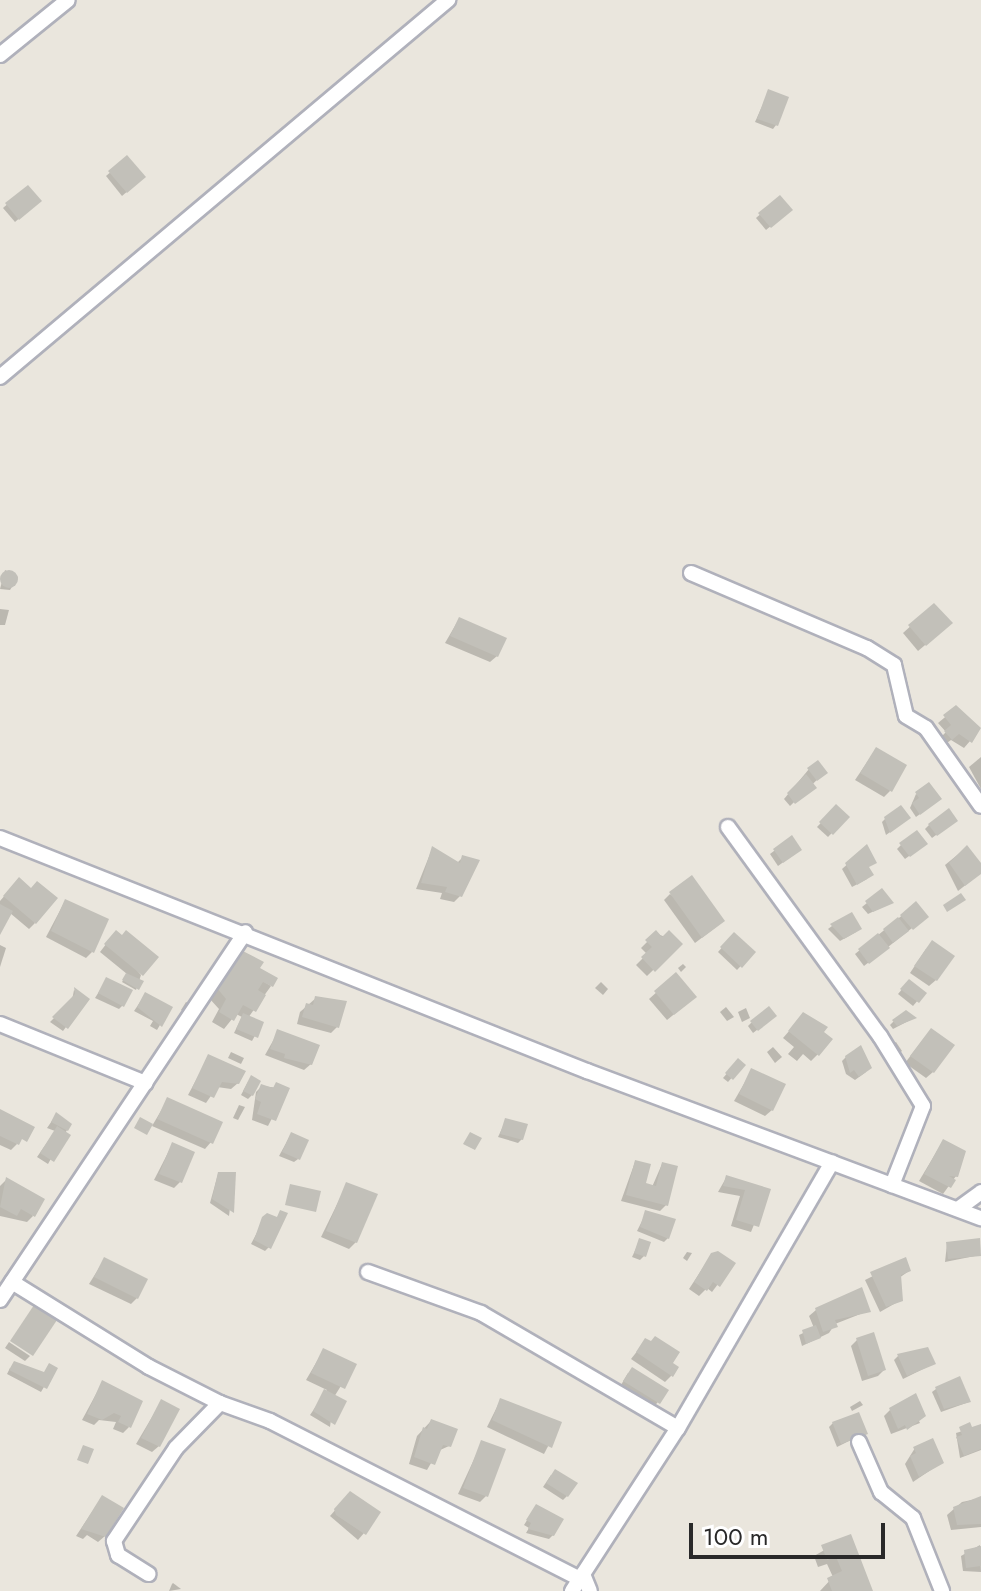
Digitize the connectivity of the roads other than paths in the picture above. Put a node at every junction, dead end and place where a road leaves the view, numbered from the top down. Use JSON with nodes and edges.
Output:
{"nodes":[{"id":1,"x":68,"y":0,"type":"edge"},
{"id":2,"x":448,"y":0,"type":"edge"},
{"id":3,"x":0,"y":55,"type":"edge"},
{"id":4,"x":0,"y":377,"type":"edge"},
{"id":5,"x":691,"y":573,"type":"dead end"},
{"id":6,"x":981,"y":806,"type":"edge"},
{"id":7,"x":728,"y":827,"type":"dead end"},
{"id":8,"x":0,"y":838,"type":"edge"},
{"id":9,"x":245,"y":932,"type":"junction"},
{"id":10,"x":0,"y":1024,"type":"edge"},
{"id":11,"x":145,"y":1083,"type":"junction"},
{"id":12,"x":832,"y":1162,"type":"junction"},
{"id":13,"x":892,"y":1185,"type":"junction"},
{"id":14,"x":981,"y":1192,"type":"edge"},
{"id":15,"x":958,"y":1209,"type":"junction"},
{"id":16,"x":981,"y":1218,"type":"edge"},
{"id":17,"x":368,"y":1272,"type":"dead end"},
{"id":18,"x":12,"y":1282,"type":"junction"},
{"id":19,"x":0,"y":1300,"type":"edge"},
{"id":20,"x":220,"y":1403,"type":"junction"},
{"id":21,"x":678,"y":1428,"type":"junction"},
{"id":22,"x":859,"y":1442,"type":"dead end"},
{"id":23,"x":148,"y":1574,"type":"dead end"},
{"id":24,"x":578,"y":1581,"type":"edge"},
{"id":25,"x":590,"y":1591,"type":"edge"},
{"id":26,"x":942,"y":1591,"type":"edge"}],
"edges":[{"from":1,"to":3,"type":"street"},
{"from":2,"to":4,"type":"street"},
{"from":5,"to":6,"type":"street"},
{"from":7,"to":13,"type":"street"},
{"from":8,"to":9,"type":"street"},
{"from":9,"to":11,"type":"street"},
{"from":9,"to":12,"type":"street"},
{"from":10,"to":11,"type":"street"},
{"from":11,"to":18,"type":"street"},
{"from":12,"to":13,"type":"street"},
{"from":12,"to":21,"type":"street"},
{"from":13,"to":15,"type":"street"},
{"from":14,"to":15,"type":"street"},
{"from":15,"to":16,"type":"street"},
{"from":17,"to":21,"type":"street"},
{"from":18,"to":19,"type":"street"},
{"from":18,"to":20,"type":"street"},
{"from":20,"to":23,"type":"street"},
{"from":20,"to":24,"type":"street"},
{"from":21,"to":24,"type":"street"},
{"from":22,"to":26,"type":"street"},
{"from":24,"to":25,"type":"street"}]}
